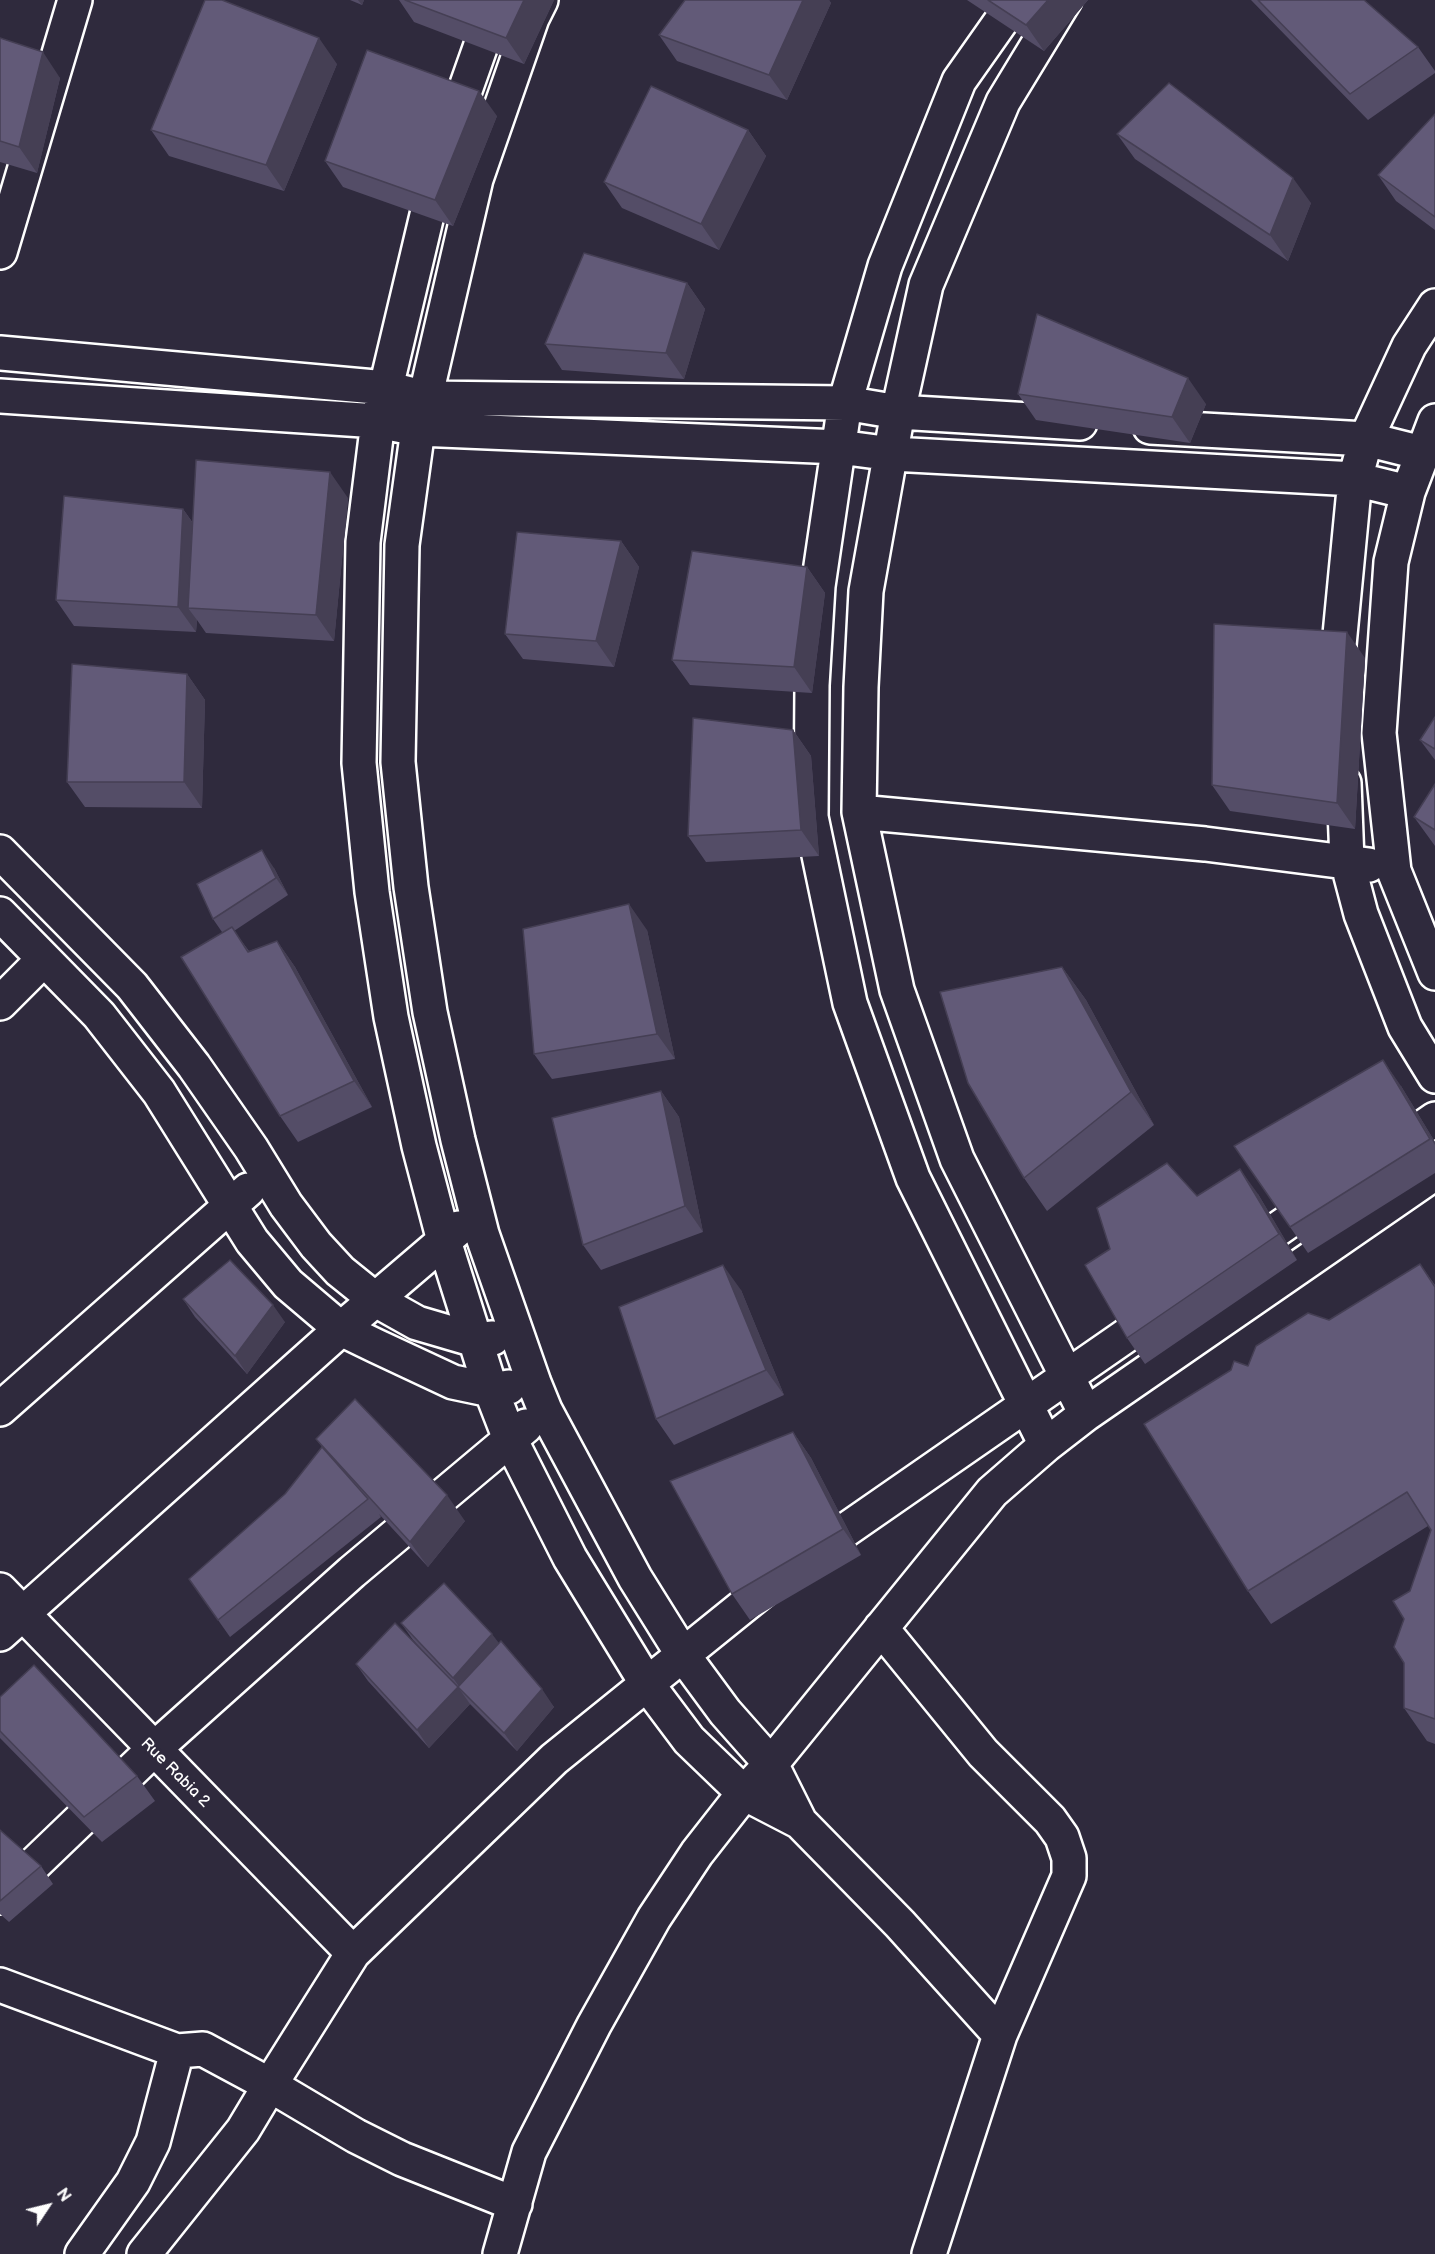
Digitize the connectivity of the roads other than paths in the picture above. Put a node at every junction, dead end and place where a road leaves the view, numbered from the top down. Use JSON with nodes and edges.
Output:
{"nodes":[{"id":1,"x":75,"y":0,"type":"edge"},
{"id":2,"x":497,"y":0,"type":"edge"},
{"id":3,"x":541,"y":0,"type":"edge"},
{"id":4,"x":1016,"y":0,"type":"edge"},
{"id":5,"x":1065,"y":0,"type":"edge"},
{"id":6,"x":0,"y":252,"type":"edge"},
{"id":7,"x":1435,"y":306,"type":"edge"},
{"id":8,"x":0,"y":353,"type":"edge"},
{"id":9,"x":386,"y":388,"type":"junction"},
{"id":10,"x":0,"y":396,"type":"edge"},
{"id":11,"x":426,"y":398,"type":"junction"},
{"id":12,"x":845,"y":403,"type":"junction"},
{"id":13,"x":898,"y":412,"type":"junction"},
{"id":14,"x":378,"y":421,"type":"junction"},
{"id":15,"x":1435,"y":421,"type":"edge"},
{"id":16,"x":418,"y":429,"type":"junction"},
{"id":17,"x":1366,"y":439,"type":"junction"},
{"id":18,"x":839,"y":447,"type":"junction"},
{"id":19,"x":1422,"y":453,"type":"junction"},
{"id":20,"x":892,"y":454,"type":"junction"},
{"id":21,"x":1355,"y":479,"type":"junction"},
{"id":22,"x":1408,"y":492,"type":"junction"},
{"id":23,"x":1341,"y":705,"type":"edge"},
{"id":24,"x":1343,"y":753,"type":"edge"},
{"id":25,"x":859,"y":813,"type":"junction"},
{"id":26,"x":0,"y":852,"type":"edge"},
{"id":27,"x":1347,"y":861,"type":"junction"},
{"id":28,"x":1394,"y":871,"type":"junction"},
{"id":29,"x":0,"y":914,"type":"edge"},
{"id":30,"x":44,"y":958,"type":"junction"},
{"id":31,"x":1435,"y":973,"type":"edge"},
{"id":32,"x":0,"y":1003,"type":"edge"},
{"id":33,"x":1435,"y":1076,"type":"edge"},
{"id":34,"x":1435,"y":1119,"type":"edge"},
{"id":35,"x":1435,"y":1173,"type":"edge"},
{"id":36,"x":267,"y":1176,"type":"junction"},
{"id":37,"x":230,"y":1203,"type":"junction"},
{"id":38,"x":476,"y":1213,"type":"junction"},
{"id":39,"x":444,"y":1241,"type":"junction"},
{"id":40,"x":1215,"y":1274,"type":"edge"},
{"id":41,"x":1186,"y":1294,"type":"edge"},
{"id":42,"x":376,"y":1300,"type":"junction"},
{"id":43,"x":342,"y":1329,"type":"junction"},
{"id":44,"x":516,"y":1335,"type":"junction"},
{"id":45,"x":475,"y":1341,"type":"junction"},
{"id":46,"x":1068,"y":1376,"type":"junction"},
{"id":47,"x":491,"y":1390,"type":"junction"},
{"id":48,"x":540,"y":1397,"type":"junction"},
{"id":49,"x":1024,"y":1405,"type":"junction"},
{"id":50,"x":0,"y":1409,"type":"edge"},
{"id":51,"x":1086,"y":1414,"type":"junction"},
{"id":52,"x":510,"y":1438,"type":"junction"},
{"id":53,"x":1046,"y":1445,"type":"junction"},
{"id":54,"x":0,"y":1590,"type":"edge"},
{"id":55,"x":11,"y":1625,"type":"edge"},
{"id":56,"x":881,"y":1629,"type":"junction"},
{"id":57,"x":683,"y":1655,"type":"junction"},
{"id":58,"x":647,"y":1684,"type":"junction"},
{"id":59,"x":153,"y":1750,"type":"junction"},
{"id":60,"x":771,"y":1764,"type":"junction"},
{"id":61,"x":744,"y":1793,"type":"junction"},
{"id":62,"x":800,"y":1822,"type":"junction"},
{"id":63,"x":0,"y":1897,"type":"edge"},
{"id":64,"x":353,"y":1953,"type":"junction"},
{"id":65,"x":0,"y":1985,"type":"edge"},
{"id":66,"x":1000,"y":2035,"type":"junction"},
{"id":67,"x":177,"y":2051,"type":"junction"},
{"id":68,"x":270,"y":2085,"type":"junction"},
{"id":69,"x":515,"y":2204,"type":"junction"},
{"id":70,"x":82,"y":2254,"type":"edge"},
{"id":71,"x":144,"y":2254,"type":"edge"},
{"id":72,"x":500,"y":2254,"type":"edge"},
{"id":73,"x":929,"y":2254,"type":"edge"}],
"edges":[{"from":1,"to":6,"type":"street"},
{"from":2,"to":9,"type":"street"},
{"from":3,"to":11,"type":"street"},
{"from":4,"to":12,"type":"street"},
{"from":5,"to":13,"type":"street"},
{"from":7,"to":17,"type":"street"},
{"from":8,"to":9,"type":"street"},
{"from":9,"to":11,"type":"street"},
{"from":9,"to":14,"type":"street"},
{"from":10,"to":14,"type":"street"},
{"from":11,"to":12,"type":"street"},
{"from":11,"to":16,"type":"street"},
{"from":12,"to":13,"type":"street"},
{"from":12,"to":18,"type":"street"},
{"from":13,"to":17,"type":"street"},
{"from":13,"to":20,"type":"street"},
{"from":14,"to":16,"type":"street"},
{"from":14,"to":39,"type":"street"},
{"from":15,"to":19,"type":"street"},
{"from":16,"to":18,"type":"street"},
{"from":16,"to":38,"type":"street"},
{"from":17,"to":19,"type":"street"},
{"from":17,"to":21,"type":"street"},
{"from":18,"to":20,"type":"street"},
{"from":18,"to":49,"type":"street"},
{"from":19,"to":22,"type":"street"},
{"from":20,"to":21,"type":"street"},
{"from":20,"to":25,"type":"street"},
{"from":21,"to":22,"type":"street"},
{"from":21,"to":23,"type":"street"},
{"from":22,"to":28,"type":"street"},
{"from":24,"to":27,"type":"street"},
{"from":25,"to":27,"type":"street"},
{"from":25,"to":46,"type":"street"},
{"from":26,"to":36,"type":"street"},
{"from":27,"to":28,"type":"street"},
{"from":27,"to":33,"type":"street"},
{"from":28,"to":31,"type":"street"},
{"from":29,"to":30,"type":"street"},
{"from":30,"to":32,"type":"street"},
{"from":30,"to":37,"type":"street"},
{"from":34,"to":40,"type":"street"},
{"from":35,"to":51,"type":"street"},
{"from":36,"to":37,"type":"street"},
{"from":36,"to":42,"type":"street"},
{"from":37,"to":43,"type":"street"},
{"from":37,"to":50,"type":"street"},
{"from":38,"to":39,"type":"street"},
{"from":38,"to":44,"type":"street"},
{"from":39,"to":42,"type":"street"},
{"from":39,"to":45,"type":"street"},
{"from":41,"to":46,"type":"street"},
{"from":42,"to":43,"type":"street"},
{"from":42,"to":45,"type":"street"},
{"from":43,"to":47,"type":"street"},
{"from":43,"to":55,"type":"street"},
{"from":44,"to":45,"type":"street"},
{"from":44,"to":48,"type":"street"},
{"from":45,"to":47,"type":"street"},
{"from":46,"to":49,"type":"street"},
{"from":46,"to":51,"type":"street"},
{"from":47,"to":48,"type":"street"},
{"from":47,"to":52,"type":"street"},
{"from":48,"to":52,"type":"street"},
{"from":48,"to":57,"type":"street"},
{"from":49,"to":53,"type":"street"},
{"from":49,"to":57,"type":"street"},
{"from":51,"to":53,"type":"street"},
{"from":52,"to":58,"type":"street"},
{"from":52,"to":59,"type":"street"},
{"from":53,"to":56,"type":"street"},
{"from":54,"to":55,"type":"street","name":"Rue Rabia 2"},
{"from":55,"to":59,"type":"street","name":"Rue Rabia 2"},
{"from":56,"to":60,"type":"street"},
{"from":56,"to":66,"type":"street"},
{"from":57,"to":58,"type":"street"},
{"from":57,"to":60,"type":"street"},
{"from":58,"to":61,"type":"street"},
{"from":58,"to":64,"type":"street"},
{"from":59,"to":63,"type":"street"},
{"from":59,"to":64,"type":"street","name":"Rue Rabia 2"},
{"from":60,"to":61,"type":"street"},
{"from":60,"to":62,"type":"street"},
{"from":61,"to":62,"type":"street"},
{"from":61,"to":69,"type":"street"},
{"from":62,"to":66,"type":"street"},
{"from":64,"to":68,"type":"street"},
{"from":65,"to":67,"type":"street"},
{"from":66,"to":73,"type":"street"},
{"from":67,"to":68,"type":"street"},
{"from":67,"to":70,"type":"street"},
{"from":68,"to":69,"type":"street"},
{"from":68,"to":71,"type":"street"},
{"from":69,"to":72,"type":"street"}]}
